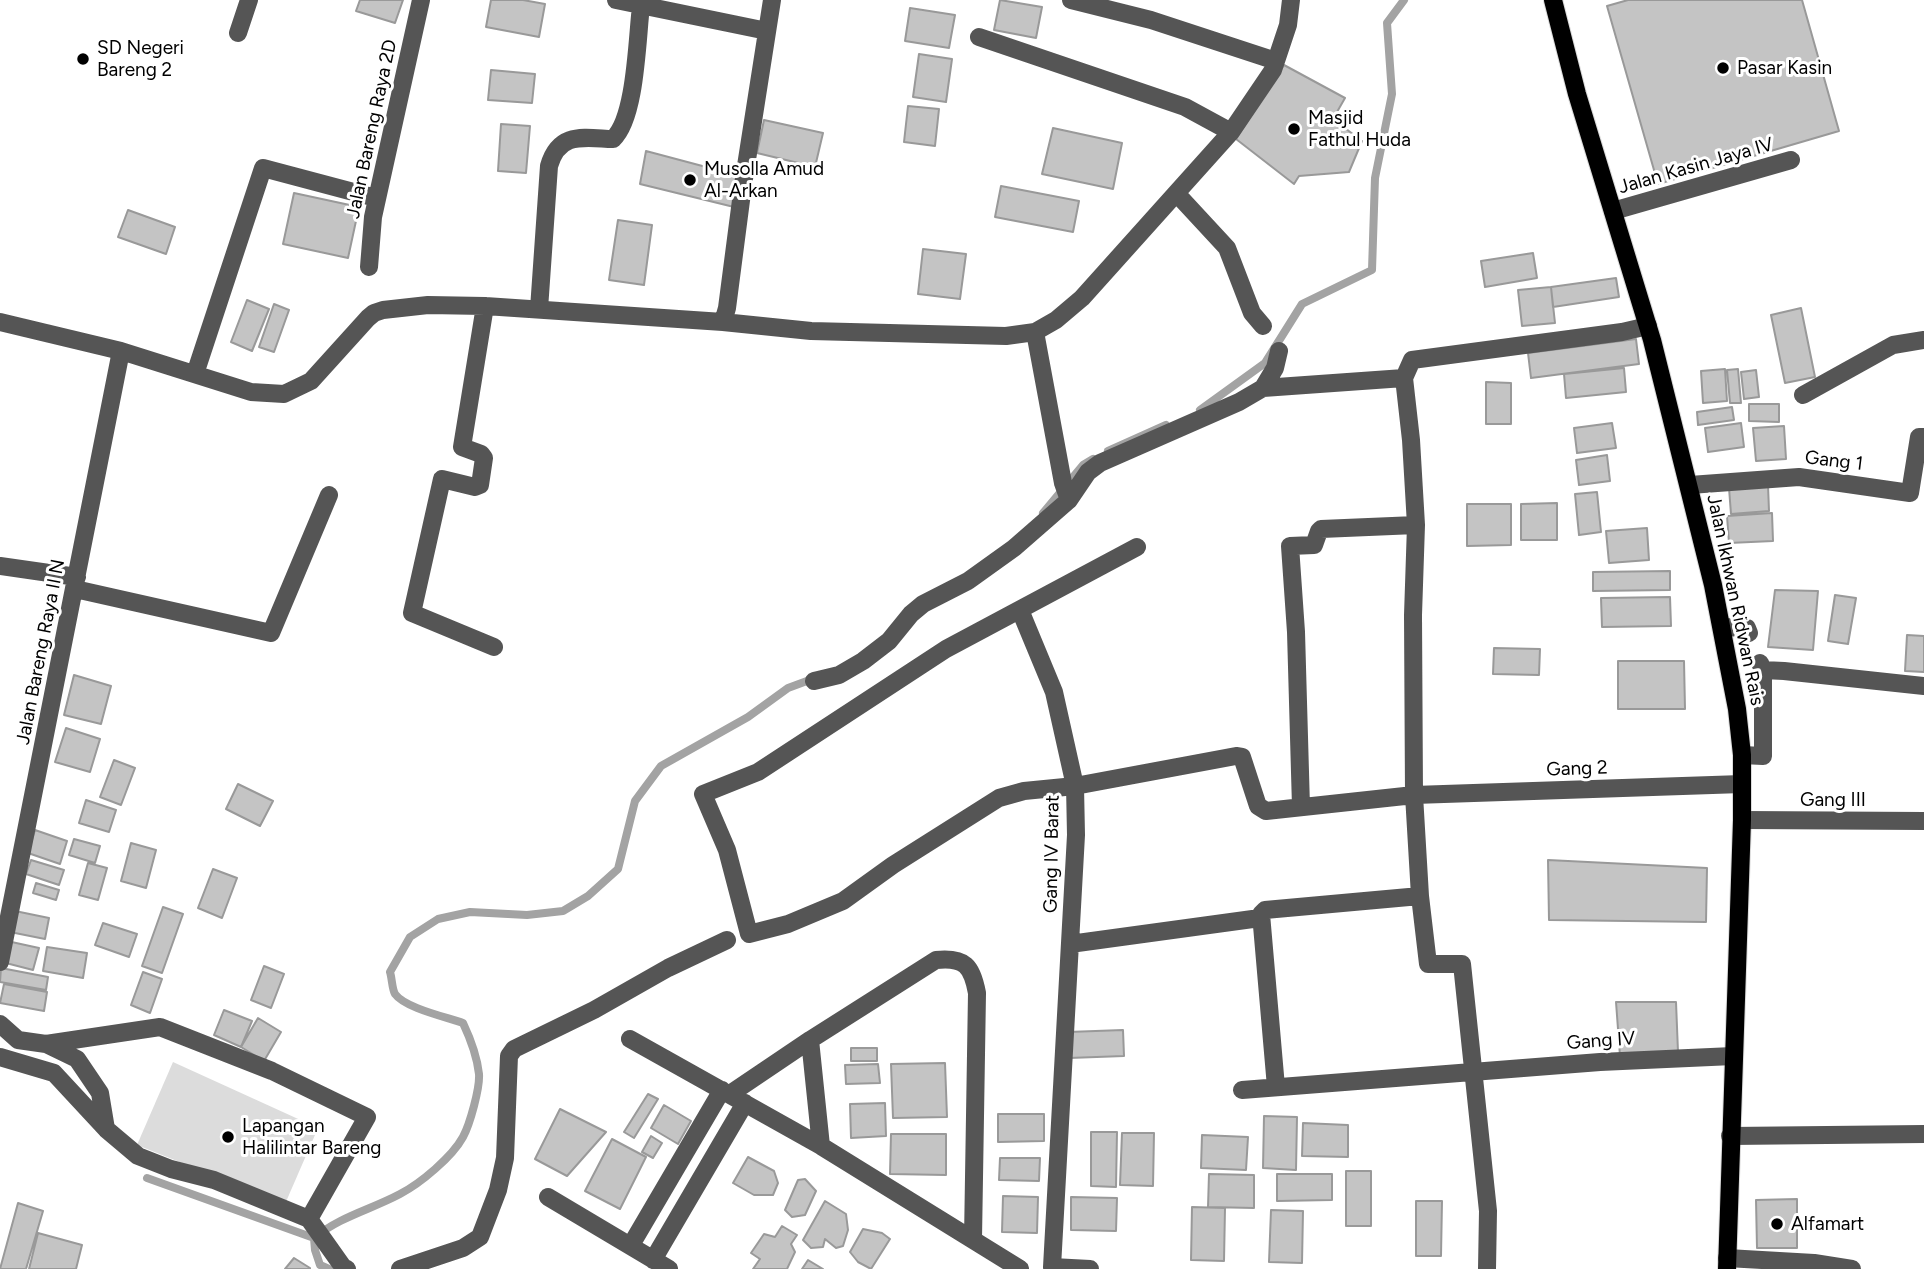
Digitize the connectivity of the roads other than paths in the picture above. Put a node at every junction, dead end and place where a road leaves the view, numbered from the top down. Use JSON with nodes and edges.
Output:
{"nodes":[{"id":1,"x":249,"y":0,"type":"edge"},
{"id":2,"x":421,"y":0,"type":"edge"},
{"id":3,"x":616,"y":0,"type":"edge"},
{"id":4,"x":772,"y":0,"type":"edge"},
{"id":5,"x":1071,"y":0,"type":"edge"},
{"id":6,"x":1291,"y":0,"type":"edge"},
{"id":7,"x":1553,"y":0,"type":"edge"},
{"id":8,"x":641,"y":6,"type":"junction"},
{"id":9,"x":767,"y":31,"type":"junction"},
{"id":10,"x":238,"y":33,"type":"dead end"},
{"id":11,"x":979,"y":37,"type":"dead end"},
{"id":12,"x":1276,"y":61,"type":"junction"},
{"id":13,"x":1231,"y":132,"type":"junction"},
{"id":14,"x":1791,"y":160,"type":"dead end"},
{"id":15,"x":1177,"y":194,"type":"junction"},
{"id":16,"x":376,"y":198,"type":"junction"},
{"id":17,"x":1613,"y":211,"type":"junction"},
{"id":18,"x":369,"y":267,"type":"dead end"},
{"id":19,"x":485,"y":306,"type":"junction"},
{"id":20,"x":539,"y":309,"type":"junction"},
{"id":21,"x":723,"y":322,"type":"junction"},
{"id":22,"x":0,"y":323,"type":"edge"},
{"id":23,"x":1263,"y":326,"type":"dead end"},
{"id":24,"x":1648,"y":326,"type":"junction"},
{"id":25,"x":1035,"y":332,"type":"junction"},
{"id":26,"x":1924,"y":340,"type":"edge"},
{"id":27,"x":121,"y":351,"type":"junction"},
{"id":28,"x":1279,"y":351,"type":"dead end"},
{"id":29,"x":195,"y":374,"type":"junction"},
{"id":30,"x":1404,"y":378,"type":"junction"},
{"id":31,"x":1263,"y":388,"type":"junction"},
{"id":32,"x":1804,"y":395,"type":"dead end"},
{"id":33,"x":1924,"y":437,"type":"edge"},
{"id":34,"x":1690,"y":485,"type":"junction"},
{"id":35,"x":1066,"y":492,"type":"junction"},
{"id":36,"x":330,"y":495,"type":"dead end"},
{"id":37,"x":1416,"y":525,"type":"junction"},
{"id":38,"x":1137,"y":547,"type":"dead end"},
{"id":39,"x":0,"y":566,"type":"edge"},
{"id":40,"x":76,"y":583,"type":"junction"},
{"id":41,"x":1020,"y":610,"type":"junction"},
{"id":42,"x":1723,"y":627,"type":"junction"},
{"id":43,"x":1749,"y":634,"type":"dead end"},
{"id":44,"x":494,"y":647,"type":"dead end"},
{"id":45,"x":814,"y":681,"type":"dead end"},
{"id":46,"x":1924,"y":686,"type":"edge"},
{"id":47,"x":1742,"y":755,"type":"junction"},
{"id":48,"x":1742,"y":784,"type":"junction"},
{"id":49,"x":1075,"y":786,"type":"junction"},
{"id":50,"x":1414,"y":796,"type":"junction"},
{"id":51,"x":1301,"y":807,"type":"junction"},
{"id":52,"x":1742,"y":820,"type":"junction"},
{"id":53,"x":1924,"y":821,"type":"edge"},
{"id":54,"x":1420,"y":896,"type":"junction"},
{"id":55,"x":1261,"y":918,"type":"junction"},
{"id":56,"x":727,"y":940,"type":"dead end"},
{"id":57,"x":1070,"y":944,"type":"junction"},
{"id":58,"x":0,"y":961,"type":"edge"},
{"id":59,"x":0,"y":1024,"type":"edge"},
{"id":60,"x":629,"y":1039,"type":"dead end"},
{"id":61,"x":810,"y":1040,"type":"junction"},
{"id":62,"x":46,"y":1044,"type":"junction"},
{"id":63,"x":1734,"y":1056,"type":"junction"},
{"id":64,"x":0,"y":1057,"type":"edge"},
{"id":65,"x":1472,"y":1072,"type":"junction"},
{"id":66,"x":1276,"y":1087,"type":"junction"},
{"id":67,"x":1242,"y":1090,"type":"dead end"},
{"id":68,"x":733,"y":1095,"type":"junction"},
{"id":69,"x":106,"y":1129,"type":"junction"},
{"id":70,"x":1924,"y":1134,"type":"edge"},
{"id":71,"x":1730,"y":1136,"type":"junction"},
{"id":72,"x":821,"y":1146,"type":"junction"},
{"id":73,"x":548,"y":1197,"type":"dead end"},
{"id":74,"x":309,"y":1219,"type":"junction"},
{"id":75,"x":973,"y":1239,"type":"junction"},
{"id":76,"x":646,"y":1259,"type":"edge"},
{"id":77,"x":1727,"y":1264,"type":"edge"},
{"id":78,"x":347,"y":1269,"type":"edge"},
{"id":79,"x":400,"y":1269,"type":"edge"},
{"id":80,"x":1020,"y":1269,"type":"edge"},
{"id":81,"x":1090,"y":1269,"type":"edge"},
{"id":82,"x":1487,"y":1269,"type":"edge"},
{"id":83,"x":1852,"y":1269,"type":"edge"}],
"edges":[{"from":1,"to":10,"type":"street"},
{"from":2,"to":16,"type":"street","name":"Jalan Bareng Raya 2D"},
{"from":3,"to":8,"type":"street"},
{"from":4,"to":9,"type":"street"},
{"from":5,"to":12,"type":"street"},
{"from":6,"to":12,"type":"street"},
{"from":7,"to":17,"type":"main road","name":"Jalan Ikhwan Ridwan Rais"},
{"from":8,"to":9,"type":"street"},
{"from":8,"to":20,"type":"street"},
{"from":9,"to":21,"type":"street"},
{"from":11,"to":13,"type":"street"},
{"from":12,"to":13,"type":"street"},
{"from":13,"to":15,"type":"street"},
{"from":14,"to":17,"type":"street","name":"Jalan Kasin Jaya IV"},
{"from":15,"to":23,"type":"street"},
{"from":15,"to":25,"type":"street"},
{"from":16,"to":18,"type":"street","name":"Jalan Bareng Raya 2D"},
{"from":16,"to":29,"type":"street"},
{"from":17,"to":24,"type":"main road","name":"Jalan Ikhwan Ridwan Rais"},
{"from":19,"to":20,"type":"street"},
{"from":19,"to":29,"type":"street"},
{"from":19,"to":44,"type":"street"},
{"from":20,"to":21,"type":"street"},
{"from":21,"to":25,"type":"street"},
{"from":22,"to":27,"type":"street"},
{"from":24,"to":30,"type":"street"},
{"from":24,"to":34,"type":"main road","name":"Jalan Ikhwan Ridwan Rais"},
{"from":25,"to":35,"type":"street"},
{"from":26,"to":32,"type":"street"},
{"from":27,"to":29,"type":"street"},
{"from":27,"to":40,"type":"street","name":"Jalan Bareng Raya II N"},
{"from":28,"to":31,"type":"street"},
{"from":30,"to":31,"type":"street"},
{"from":30,"to":37,"type":"street"},
{"from":31,"to":35,"type":"street"},
{"from":33,"to":34,"type":"street","name":"Gang 1"},
{"from":34,"to":42,"type":"main road","name":"Jalan Ikhwan Ridwan Rais"},
{"from":35,"to":45,"type":"street"},
{"from":36,"to":40,"type":"street"},
{"from":37,"to":50,"type":"street"},
{"from":37,"to":51,"type":"street"},
{"from":38,"to":41,"type":"street"},
{"from":39,"to":40,"type":"street"},
{"from":40,"to":58,"type":"street","name":"Jalan Bareng Raya II N"},
{"from":41,"to":49,"type":"street"},
{"from":41,"to":49,"type":"street"},
{"from":42,"to":43,"type":"street"},
{"from":42,"to":47,"type":"main road","name":"Jalan Ikhwan Ridwan Rais"},
{"from":46,"to":47,"type":"street"},
{"from":47,"to":48,"type":"main road","name":"Jalan Ikhwan Ridwan Rais"},
{"from":48,"to":50,"type":"street","name":"Gang 2"},
{"from":48,"to":52,"type":"main road","name":"Jalan Ikhwan Ridwan Rais"},
{"from":49,"to":51,"type":"street","name":"Gang IV Barat"},
{"from":49,"to":57,"type":"street","name":"Gang IV Barat"},
{"from":50,"to":51,"type":"street","name":"Gang IV Barat"},
{"from":50,"to":54,"type":"street"},
{"from":52,"to":53,"type":"street","name":"Gang III"},
{"from":52,"to":63,"type":"main road","name":"Jalan Ikhwan Ridwan Rais"},
{"from":54,"to":55,"type":"street"},
{"from":54,"to":65,"type":"street"},
{"from":55,"to":57,"type":"street"},
{"from":55,"to":66,"type":"street"},
{"from":56,"to":79,"type":"street"},
{"from":57,"to":81,"type":"street","name":"Gang IV Barat"},
{"from":59,"to":62,"type":"street"},
{"from":60,"to":68,"type":"street"},
{"from":61,"to":68,"type":"street"},
{"from":61,"to":72,"type":"street"},
{"from":61,"to":75,"type":"street"},
{"from":62,"to":69,"type":"street"},
{"from":62,"to":74,"type":"street"},
{"from":63,"to":65,"type":"street","name":"Gang IV"},
{"from":63,"to":71,"type":"main road","name":"Jalan Ikhwan Ridwan Rais"},
{"from":64,"to":69,"type":"street"},
{"from":65,"to":66,"type":"street","name":"Gang IV"},
{"from":65,"to":82,"type":"street"},
{"from":66,"to":67,"type":"street","name":"Gang IV"},
{"from":68,"to":72,"type":"street"},
{"from":68,"to":76,"type":"street"},
{"from":68,"to":76,"type":"street"},
{"from":69,"to":74,"type":"street"},
{"from":70,"to":71,"type":"street"},
{"from":71,"to":77,"type":"main road","name":"Jalan Ikhwan Ridwan Rais"},
{"from":72,"to":75,"type":"street"},
{"from":73,"to":76,"type":"street"},
{"from":74,"to":78,"type":"street"},
{"from":75,"to":80,"type":"street"},
{"from":77,"to":83,"type":"street"}]}
